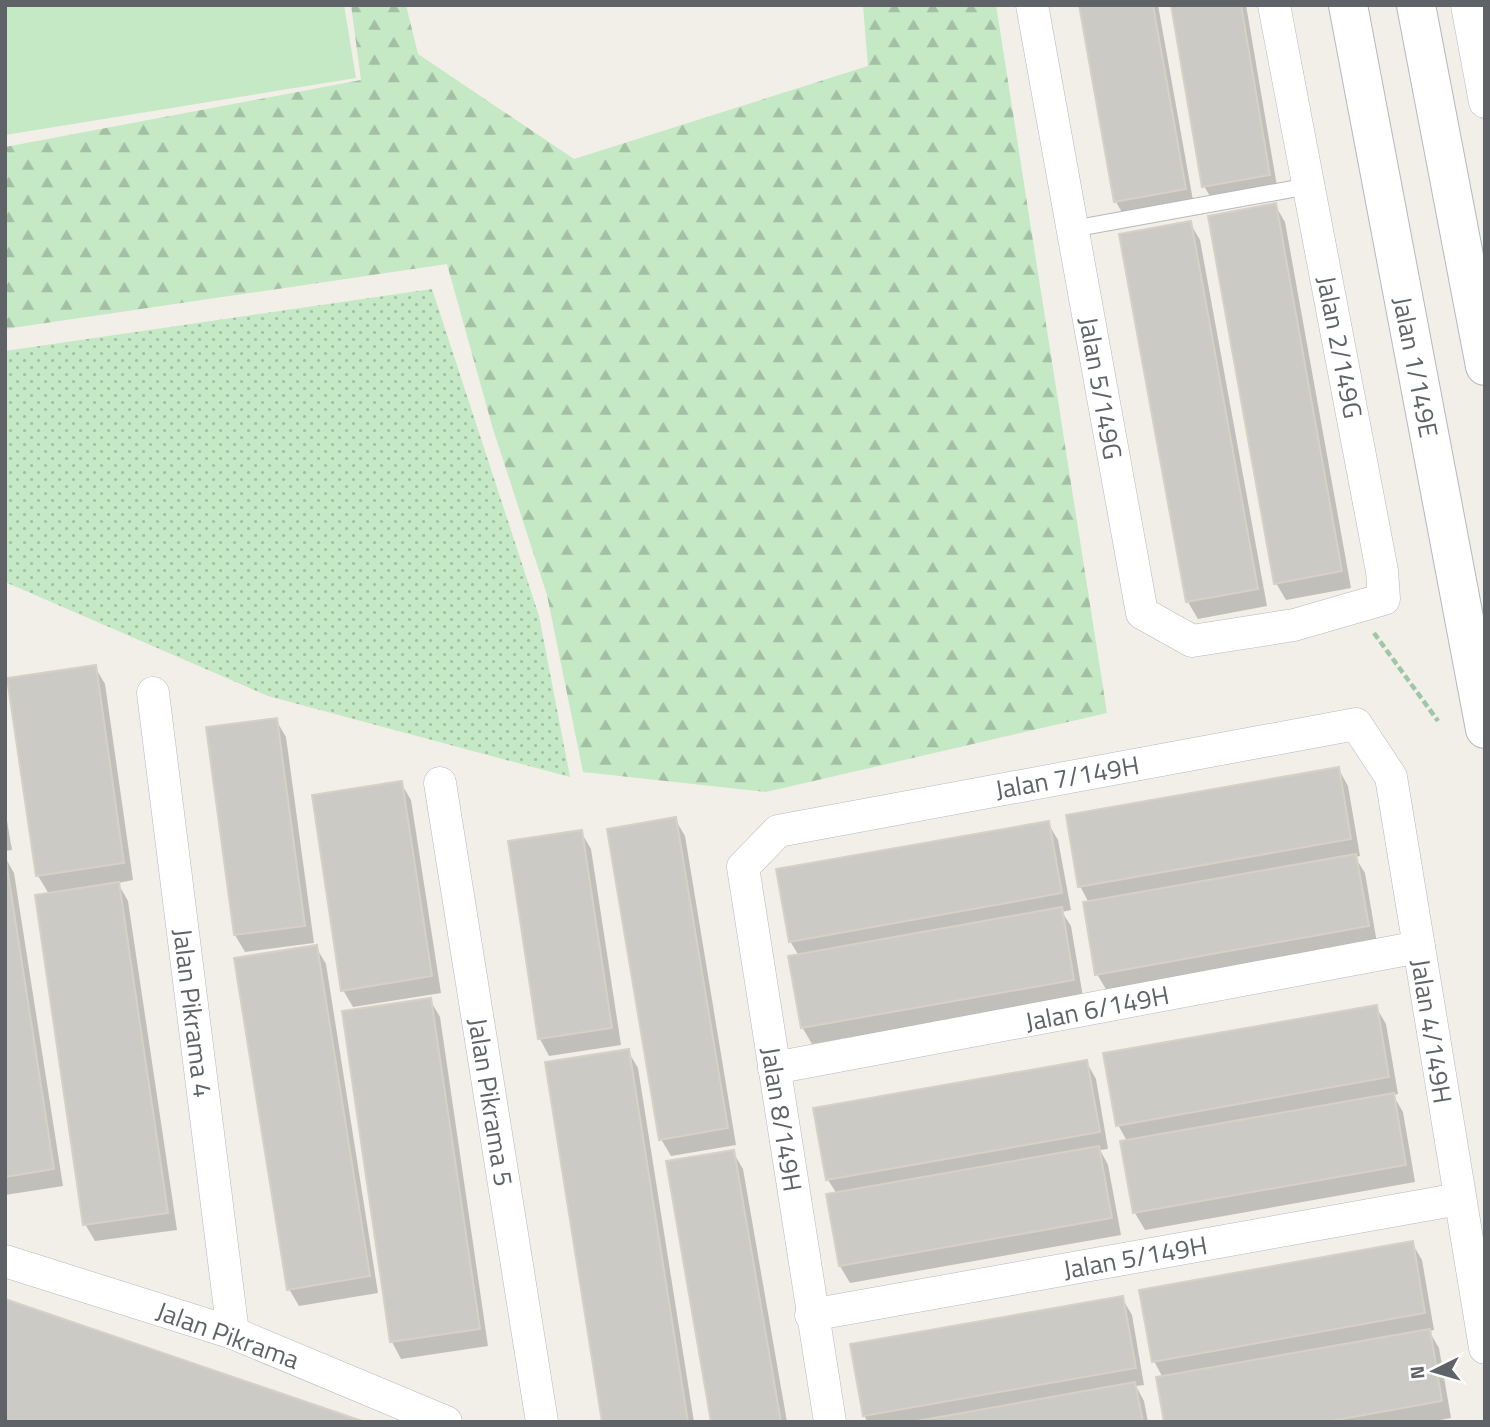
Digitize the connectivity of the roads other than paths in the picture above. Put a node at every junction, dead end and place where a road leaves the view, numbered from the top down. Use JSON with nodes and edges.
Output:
{"nodes":[{"id":1,"x":1032,"y":5,"type":"edge"},
{"id":2,"x":1274,"y":5,"type":"edge"},
{"id":3,"x":1348,"y":5,"type":"edge"},
{"id":4,"x":1416,"y":5,"type":"edge"},
{"id":5,"x":1467,"y":5,"type":"edge"},
{"id":6,"x":1483,"y":85,"type":"edge"},
{"id":7,"x":1309,"y":186,"type":"junction"},
{"id":8,"x":1072,"y":229,"type":"junction"},
{"id":9,"x":1485,"y":366,"type":"edge"},
{"id":10,"x":1294,"y":625,"type":"joint"},
{"id":11,"x":153,"y":693,"type":"dead end"},
{"id":12,"x":1356,"y":724,"type":"joint"},
{"id":13,"x":1485,"y":729,"type":"edge"},
{"id":14,"x":440,"y":783,"type":"dead end"},
{"id":15,"x":778,"y":831,"type":"joint"},
{"id":16,"x":1419,"y":947,"type":"junction"},
{"id":17,"x":774,"y":1068,"type":"junction"},
{"id":18,"x":1459,"y":1199,"type":"junction"},
{"id":19,"x":5,"y":1261,"type":"edge"},
{"id":20,"x":811,"y":1315,"type":"junction"},
{"id":21,"x":233,"y":1333,"type":"junction"},
{"id":22,"x":1485,"y":1348,"type":"edge"},
{"id":23,"x":446,"y":1422,"type":"edge"},
{"id":24,"x":542,"y":1422,"type":"edge"},
{"id":25,"x":830,"y":1422,"type":"edge"}],
"edges":[{"from":1,"to":8,"type":"street","name":"Jalan 5/149G"},
{"from":2,"to":7,"type":"street","name":"Jalan 2/149G"},
{"from":3,"to":13,"type":"street","name":"Jalan 1/149E"},
{"from":4,"to":9,"type":"street"},
{"from":5,"to":6,"type":"street"},
{"from":7,"to":8,"type":"lane"},
{"from":7,"to":10,"type":"street","name":"Jalan 2/149G"},
{"from":8,"to":10,"type":"street","name":"Jalan 5/149G"},
{"from":11,"to":21,"type":"street","name":"Jalan Pikrama 4"},
{"from":12,"to":15,"type":"street","name":"Jalan 7/149H"},
{"from":12,"to":16,"type":"street","name":"Jalan 4/149H"},
{"from":14,"to":24,"type":"street","name":"Jalan Pikrama 5"},
{"from":15,"to":17,"type":"street","name":"Jalan 8/149H"},
{"from":16,"to":17,"type":"street","name":"Jalan 6/149H"},
{"from":16,"to":18,"type":"street","name":"Jalan 4/149H"},
{"from":17,"to":20,"type":"street","name":"Jalan 8/149H"},
{"from":18,"to":20,"type":"street","name":"Jalan 5/149H"},
{"from":18,"to":22,"type":"street","name":"Jalan 4/149H"},
{"from":19,"to":21,"type":"street","name":"Jalan Pikrama"},
{"from":20,"to":25,"type":"street","name":"Jalan 8/149H"},
{"from":21,"to":23,"type":"street","name":"Jalan Pikrama"}]}
